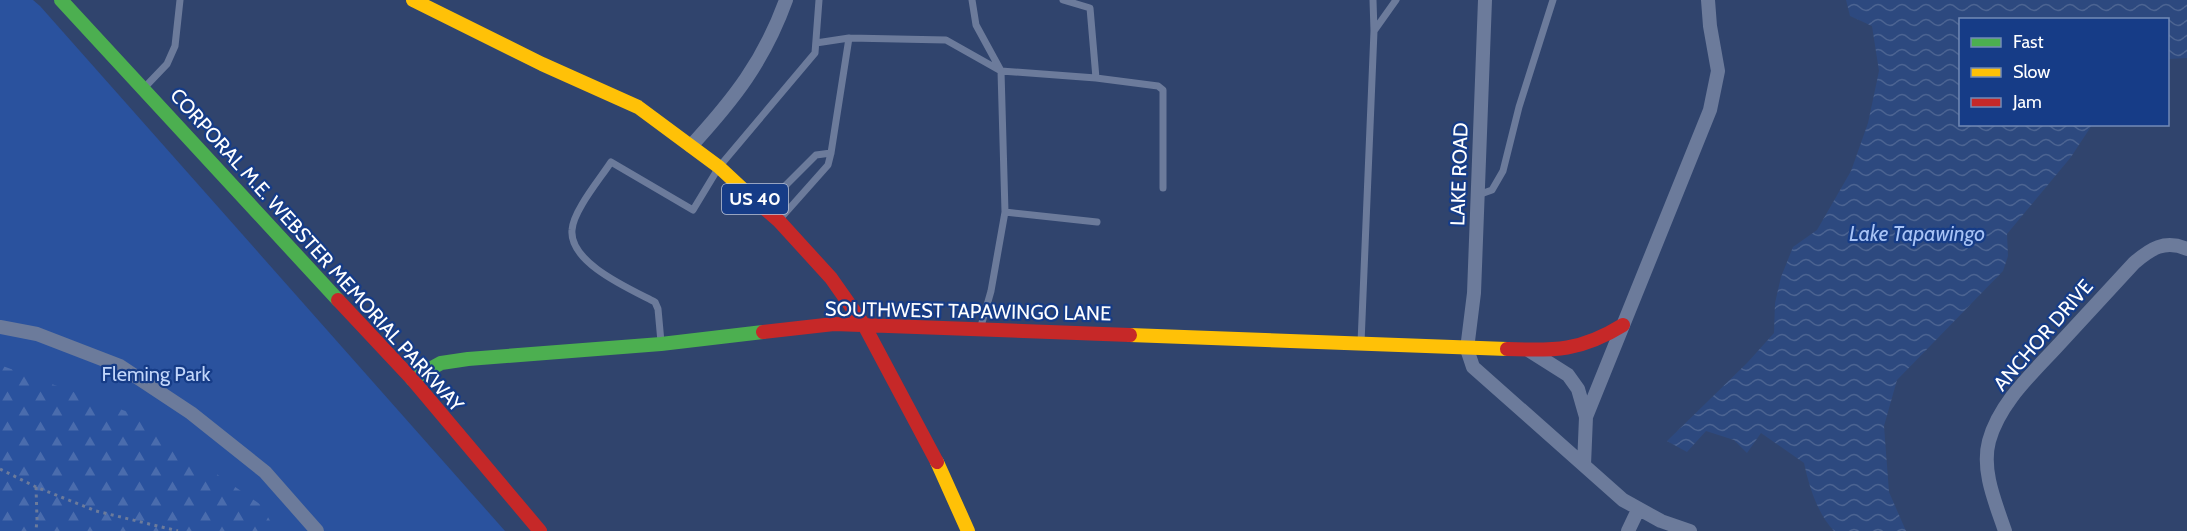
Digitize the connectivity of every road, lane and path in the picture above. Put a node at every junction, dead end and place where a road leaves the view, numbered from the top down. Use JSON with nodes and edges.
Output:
{"nodes":[{"id":1,"x":61,"y":0,"type":"edge"},
{"id":2,"x":180,"y":0,"type":"edge"},
{"id":3,"x":413,"y":0,"type":"edge"},
{"id":4,"x":786,"y":0,"type":"edge"},
{"id":5,"x":819,"y":0,"type":"edge"},
{"id":6,"x":972,"y":0,"type":"edge"},
{"id":7,"x":1063,"y":0,"type":"edge"},
{"id":8,"x":1373,"y":0,"type":"edge"},
{"id":9,"x":1396,"y":0,"type":"edge"},
{"id":10,"x":1485,"y":0,"type":"edge"},
{"id":11,"x":1553,"y":0,"type":"edge"},
{"id":12,"x":1708,"y":0,"type":"edge"},
{"id":13,"x":1374,"y":31,"type":"junction"},
{"id":14,"x":849,"y":38,"type":"junction"},
{"id":15,"x":816,"y":43,"type":"junction"},
{"id":16,"x":1001,"y":71,"type":"junction"},
{"id":17,"x":1096,"y":78,"type":"junction"},
{"id":18,"x":144,"y":89,"type":"junction"},
{"id":19,"x":692,"y":146,"type":"junction"},
{"id":20,"x":831,"y":153,"type":"junction"},
{"id":21,"x":719,"y":167,"type":"junction"},
{"id":22,"x":1163,"y":188,"type":"dead end"},
{"id":23,"x":1478,"y":195,"type":"junction"},
{"id":24,"x":764,"y":207,"type":"junction"},
{"id":25,"x":1005,"y":212,"type":"junction"},
{"id":26,"x":779,"y":221,"type":"junction"},
{"id":27,"x":1097,"y":222,"type":"dead end"},
{"id":28,"x":2187,"y":249,"type":"edge"},
{"id":29,"x":864,"y":325,"type":"junction"},
{"id":30,"x":1623,"y":325,"type":"junction"},
{"id":31,"x":0,"y":327,"type":"edge"},
{"id":32,"x":981,"y":329,"type":"junction"},
{"id":33,"x":1361,"y":343,"type":"junction"},
{"id":34,"x":661,"y":344,"type":"junction"},
{"id":35,"x":1467,"y":349,"type":"junction"},
{"id":36,"x":1530,"y":351,"type":"junction"},
{"id":37,"x":412,"y":379,"type":"junction"},
{"id":38,"x":1586,"y":417,"type":"junction"},
{"id":39,"x":1584,"y":465,"type":"junction"},
{"id":40,"x":0,"y":469,"type":"edge"},
{"id":41,"x":36,"y":487,"type":"junction"},
{"id":42,"x":1638,"y":510,"type":"junction"},
{"id":43,"x":36,"y":531,"type":"edge"},
{"id":44,"x":178,"y":531,"type":"edge"},
{"id":45,"x":317,"y":531,"type":"edge"},
{"id":46,"x":540,"y":531,"type":"edge"},
{"id":47,"x":968,"y":531,"type":"edge"},
{"id":48,"x":1628,"y":531,"type":"edge"},
{"id":49,"x":1690,"y":531,"type":"edge"},
{"id":50,"x":2005,"y":531,"type":"edge"}],
"edges":[{"from":1,"to":18,"type":"main road","name":"CORPORAL M.E. WEBSTER MEMORIAL PARKWAY"},
{"from":2,"to":18,"type":"lane"},
{"from":3,"to":19,"type":"main road","number":"US 40"},
{"from":4,"to":19,"type":"street"},
{"from":5,"to":15,"type":"lane"},
{"from":6,"to":16,"type":"lane"},
{"from":7,"to":17,"type":"lane"},
{"from":8,"to":13,"type":"lane"},
{"from":9,"to":13,"type":"lane"},
{"from":10,"to":23,"type":"street","name":"LAKE ROAD"},
{"from":11,"to":23,"type":"lane"},
{"from":12,"to":30,"type":"street"},
{"from":13,"to":33,"type":"lane"},
{"from":14,"to":15,"type":"lane"},
{"from":14,"to":16,"type":"lane"},
{"from":14,"to":20,"type":"lane"},
{"from":15,"to":21,"type":"lane"},
{"from":16,"to":17,"type":"lane"},
{"from":16,"to":25,"type":"lane"},
{"from":17,"to":22,"type":"lane"},
{"from":18,"to":37,"type":"main road","name":"CORPORAL M.E. WEBSTER MEMORIAL PARKWAY"},
{"from":19,"to":21,"type":"main road","number":"US 40"},
{"from":20,"to":24,"type":"lane"},
{"from":20,"to":26,"type":"lane"},
{"from":21,"to":24,"type":"main road","number":"US 40"},
{"from":21,"to":34,"type":"lane"},
{"from":23,"to":35,"type":"street","name":"LAKE ROAD"},
{"from":24,"to":26,"type":"main road","number":"US 40"},
{"from":25,"to":27,"type":"lane"},
{"from":25,"to":32,"type":"lane"},
{"from":26,"to":29,"type":"main road","number":"US 40"},
{"from":28,"to":50,"type":"street","name":"ANCHOR DRIVE"},
{"from":29,"to":32,"type":"main road","name":"SOUTHWEST TAPAWINGO LANE"},
{"from":29,"to":34,"type":"main road","name":"SOUTHWEST TAPAWINGO LANE"},
{"from":29,"to":47,"type":"main road","number":"US 40"},
{"from":30,"to":36,"type":"main road"},
{"from":30,"to":38,"type":"street"},
{"from":31,"to":45,"type":"street"},
{"from":32,"to":33,"type":"main road","name":"SOUTHWEST TAPAWINGO LANE"},
{"from":33,"to":35,"type":"main road","name":"SOUTHWEST TAPAWINGO LANE"},
{"from":34,"to":37,"type":"main road","name":"SOUTHWEST TAPAWINGO LANE"},
{"from":35,"to":36,"type":"main road","name":"SOUTHWEST TAPAWINGO LANE"},
{"from":35,"to":39,"type":"street"},
{"from":36,"to":38,"type":"street"},
{"from":37,"to":46,"type":"main road","name":"CORPORAL M.E. WEBSTER MEMORIAL PARKWAY"},
{"from":38,"to":39,"type":"street"},
{"from":39,"to":42,"type":"street"},
{"from":40,"to":41,"type":"path"},
{"from":41,"to":43,"type":"path"},
{"from":41,"to":44,"type":"path"},
{"from":42,"to":48,"type":"street"},
{"from":42,"to":49,"type":"street"}]}
